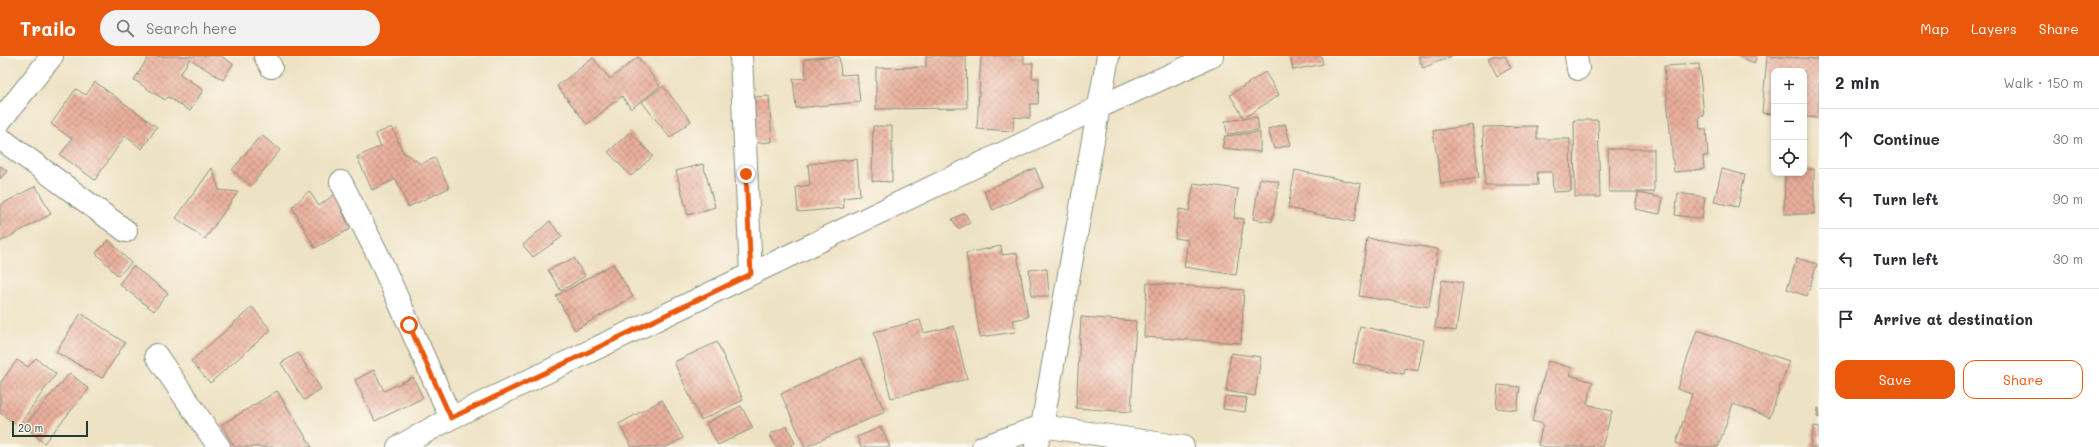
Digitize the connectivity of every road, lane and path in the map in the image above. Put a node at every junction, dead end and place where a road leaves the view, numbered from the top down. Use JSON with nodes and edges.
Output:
{"nodes":[{"id":1,"x":52,"y":56,"type":"edge"},
{"id":2,"x":741,"y":56,"type":"edge"},
{"id":3,"x":1108,"y":56,"type":"edge"},
{"id":4,"x":1212,"y":56,"type":"edge"},
{"id":5,"x":1097,"y":108,"type":"junction"},
{"id":6,"x":0,"y":121,"type":"edge"},
{"id":7,"x":0,"y":138,"type":"edge"},
{"id":8,"x":341,"y":182,"type":"dead end"},
{"id":9,"x":126,"y":231,"type":"dead end"},
{"id":10,"x":751,"y":274,"type":"junction"},
{"id":11,"x":156,"y":355,"type":"dead end"},
{"id":12,"x":451,"y":418,"type":"junction"},
{"id":13,"x":1042,"y":426,"type":"junction"},
{"id":14,"x":219,"y":447,"type":"edge"},
{"id":15,"x":398,"y":447,"type":"edge"},
{"id":16,"x":983,"y":447,"type":"edge"},
{"id":17,"x":1036,"y":447,"type":"edge"},
{"id":18,"x":1183,"y":447,"type":"edge"}],
"edges":[{"from":1,"to":6,"type":"street"},
{"from":2,"to":10,"type":"street"},
{"from":3,"to":5,"type":"street"},
{"from":4,"to":5,"type":"street"},
{"from":5,"to":10,"type":"street"},
{"from":5,"to":13,"type":"street"},
{"from":7,"to":9,"type":"street"},
{"from":8,"to":12,"type":"street"},
{"from":10,"to":12,"type":"street"},
{"from":11,"to":14,"type":"street"},
{"from":12,"to":15,"type":"street"},
{"from":13,"to":16,"type":"street"},
{"from":13,"to":17,"type":"street"},
{"from":13,"to":18,"type":"street"}]}
